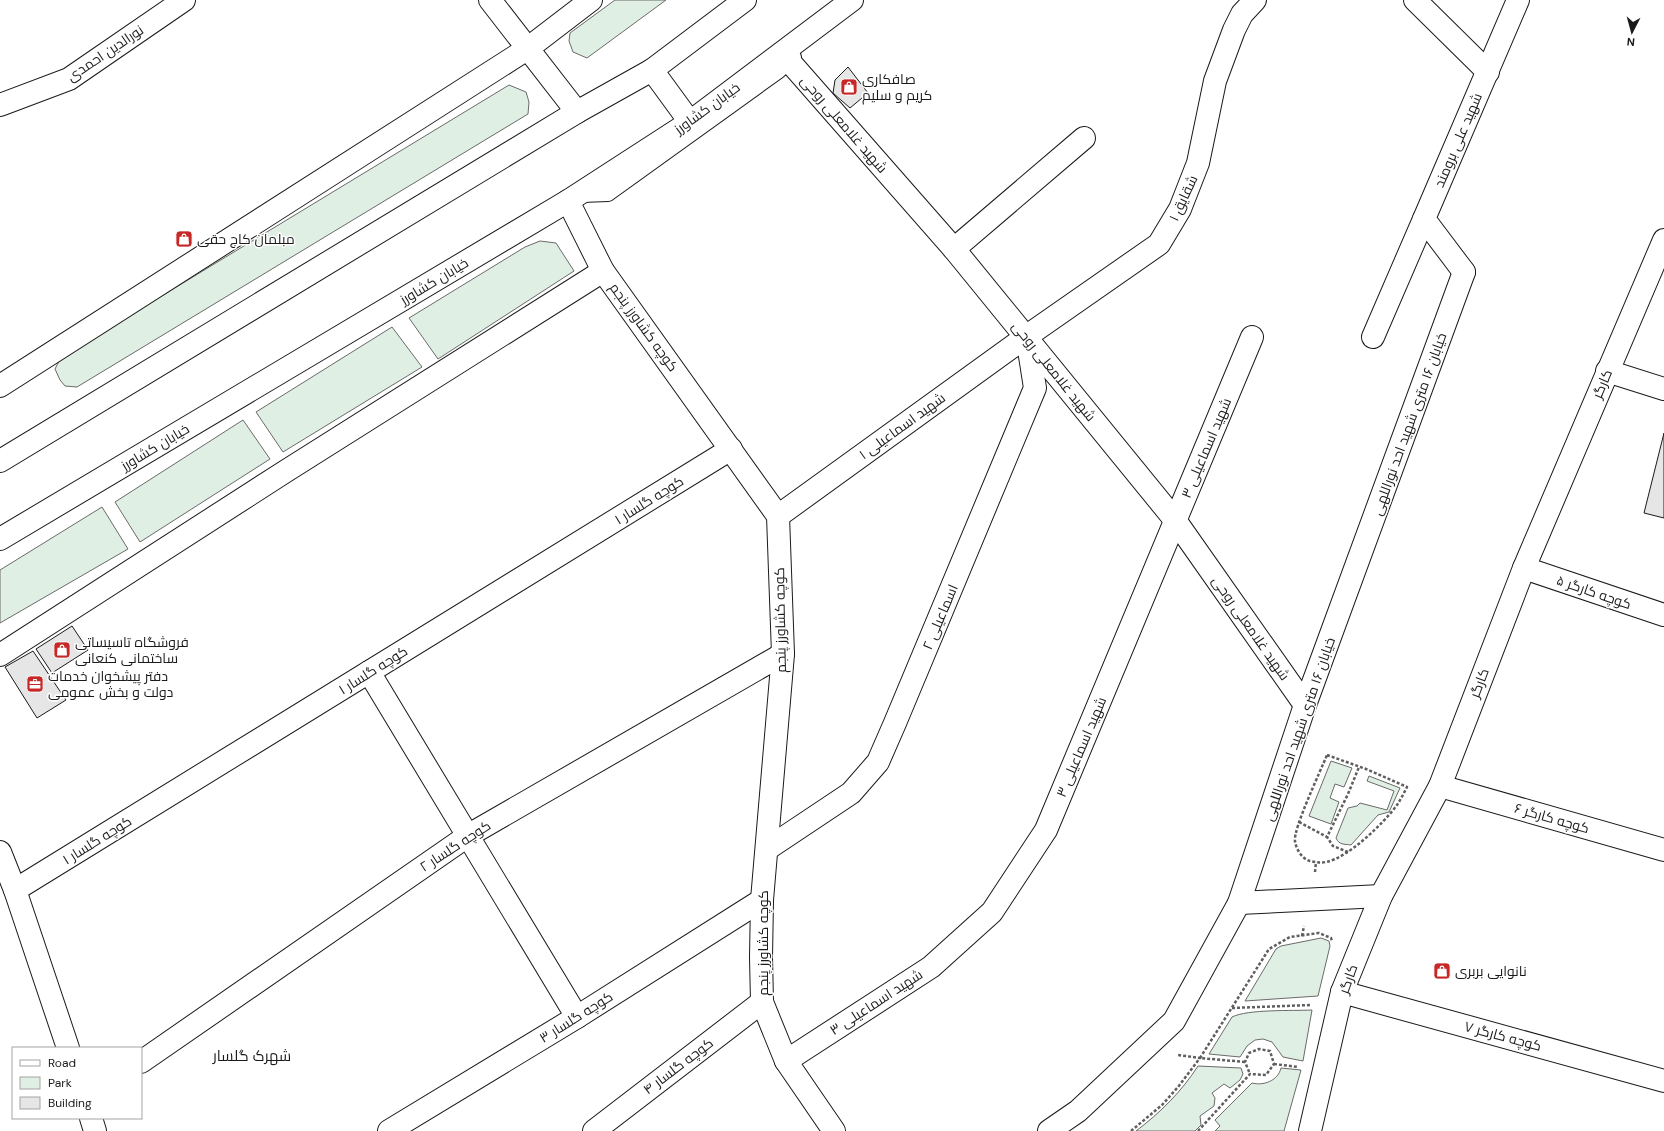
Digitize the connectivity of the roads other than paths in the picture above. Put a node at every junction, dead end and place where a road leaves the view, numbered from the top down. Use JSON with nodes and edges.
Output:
{"nodes":[{"id":1,"x":184,"y":0,"type":"edge"},
{"id":2,"x":490,"y":0,"type":"edge"},
{"id":3,"x":591,"y":0,"type":"edge"},
{"id":4,"x":744,"y":0,"type":"edge"},
{"id":5,"x":852,"y":0,"type":"edge"},
{"id":6,"x":1255,"y":0,"type":"edge"},
{"id":7,"x":1414,"y":0,"type":"edge"},
{"id":8,"x":1518,"y":0,"type":"edge"},
{"id":9,"x":527,"y":49,"type":"junction"},
{"id":10,"x":785,"y":57,"type":"junction"},
{"id":11,"x":652,"y":70,"type":"junction"},
{"id":12,"x":1488,"y":72,"type":"junction"},
{"id":13,"x":0,"y":105,"type":"edge"},
{"id":14,"x":577,"y":112,"type":"junction"},
{"id":15,"x":690,"y":122,"type":"junction"},
{"id":16,"x":1084,"y":138,"type":"dead end"},
{"id":17,"x":573,"y":198,"type":"junction"},
{"id":18,"x":1424,"y":219,"type":"junction"},
{"id":19,"x":1664,"y":240,"type":"edge"},
{"id":20,"x":954,"y":249,"type":"junction"},
{"id":21,"x":603,"y":271,"type":"junction"},
{"id":22,"x":1027,"y":336,"type":"junction"},
{"id":23,"x":1252,"y":337,"type":"dead end"},
{"id":24,"x":1373,"y":337,"type":"dead end"},
{"id":25,"x":1607,"y":371,"type":"junction"},
{"id":26,"x":0,"y":386,"type":"edge"},
{"id":27,"x":1664,"y":390,"type":"edge"},
{"id":28,"x":731,"y":449,"type":"junction"},
{"id":29,"x":0,"y":461,"type":"edge"},
{"id":30,"x":778,"y":516,"type":"junction"},
{"id":31,"x":1175,"y":520,"type":"junction"},
{"id":32,"x":0,"y":539,"type":"edge"},
{"id":33,"x":1524,"y":568,"type":"junction"},
{"id":34,"x":1664,"y":615,"type":"edge"},
{"id":35,"x":784,"y":654,"type":"junction"},
{"id":36,"x":0,"y":655,"type":"edge"},
{"id":37,"x":369,"y":672,"type":"junction"},
{"id":38,"x":1305,"y":705,"type":"junction"},
{"id":39,"x":1440,"y":786,"type":"junction"},
{"id":40,"x":469,"y":835,"type":"junction"},
{"id":41,"x":767,"y":849,"type":"junction"},
{"id":42,"x":1664,"y":850,"type":"edge"},
{"id":43,"x":0,"y":852,"type":"edge"},
{"id":44,"x":15,"y":890,"type":"junction"},
{"id":45,"x":1381,"y":896,"type":"junction"},
{"id":46,"x":762,"y":900,"type":"junction"},
{"id":47,"x":1239,"y":903,"type":"junction"},
{"id":48,"x":1342,"y":992,"type":"junction"},
{"id":49,"x":762,"y":1002,"type":"junction"},
{"id":50,"x":577,"y":1016,"type":"junction"},
{"id":51,"x":68,"y":1047,"type":"edge"},
{"id":52,"x":142,"y":1061,"type":"edge"},
{"id":53,"x":786,"y":1061,"type":"junction"},
{"id":54,"x":1664,"y":1081,"type":"edge"},
{"id":55,"x":91,"y":1119,"type":"edge"},
{"id":56,"x":95,"y":1131,"type":"edge"},
{"id":57,"x":389,"y":1131,"type":"edge"},
{"id":58,"x":594,"y":1131,"type":"edge"},
{"id":59,"x":834,"y":1131,"type":"edge"},
{"id":60,"x":1049,"y":1131,"type":"edge"},
{"id":61,"x":1310,"y":1131,"type":"edge"}],
"edges":[{"from":1,"to":13,"type":"street","name":"نورالدین احمدی"},
{"from":2,"to":9,"type":"street"},
{"from":3,"to":9,"type":"street"},
{"from":4,"to":11,"type":"street"},
{"from":5,"to":10,"type":"street","name":"خیابان کشاورز"},
{"from":6,"to":22,"type":"street","name":"شقایق ۱"},
{"from":7,"to":12,"type":"street"},
{"from":8,"to":12,"type":"street","name":"شهید علی برومند"},
{"from":9,"to":14,"type":"street"},
{"from":9,"to":26,"type":"street"},
{"from":10,"to":15,"type":"street","name":"خیابان کشاورز"},
{"from":10,"to":17,"type":"lane"},
{"from":10,"to":20,"type":"street","name":"شهید غلامعلی روحی"},
{"from":11,"to":14,"type":"street"},
{"from":11,"to":15,"type":"street"},
{"from":12,"to":18,"type":"street","name":"شهید علی برومند"},
{"from":14,"to":29,"type":"street"},
{"from":15,"to":17,"type":"street","name":"خیابان کشاورز"},
{"from":16,"to":20,"type":"street"},
{"from":17,"to":21,"type":"street","name":"کوچه کشاورز پنجم"},
{"from":17,"to":32,"type":"street","name":"خیابان کشاورز"},
{"from":18,"to":24,"type":"street","name":"شهید علی برومند"},
{"from":18,"to":38,"type":"street","name":"خیابان ۱۶ متری شهید احد نوراللهی"},
{"from":19,"to":25,"type":"street","name":"کارگر"},
{"from":20,"to":22,"type":"street","name":"شهید غلامعلی روحی"},
{"from":21,"to":28,"type":"street","name":"کوچه کشاورز پنجم"},
{"from":21,"to":36,"type":"street"},
{"from":22,"to":30,"type":"street","name":"شهید اسماعیلی ۱"},
{"from":22,"to":31,"type":"street","name":"شهید غلامعلی روحی"},
{"from":22,"to":41,"type":"street","name":"اسماعیلی ۲"},
{"from":23,"to":31,"type":"street","name":"شهید اسماعیلی ۳"},
{"from":25,"to":27,"type":"street"},
{"from":25,"to":33,"type":"street","name":"کارگر"},
{"from":28,"to":30,"type":"street","name":"کوچه کشاورز پنجم"},
{"from":28,"to":37,"type":"street","name":"کوچه گلسار ۱"},
{"from":30,"to":35,"type":"street","name":"کوچه کشاورز پنجم"},
{"from":31,"to":38,"type":"street","name":"شهید غلامعلی روحی"},
{"from":31,"to":53,"type":"street","name":"شهید اسماعیلی ۳"},
{"from":33,"to":34,"type":"street","name":"کوچه کارگر ۵"},
{"from":33,"to":39,"type":"street","name":"کارگر"},
{"from":35,"to":40,"type":"street","name":"کوچه گلسار ۲"},
{"from":35,"to":41,"type":"street","name":"کوچه کشاورز پنجم"},
{"from":37,"to":40,"type":"street"},
{"from":37,"to":44,"type":"street","name":"کوچه گلسار ۱"},
{"from":38,"to":47,"type":"street","name":"خیابان ۱۶ متری شهید احد نوراللهی"},
{"from":39,"to":42,"type":"street","name":"کوچه کارگر ۶"},
{"from":39,"to":45,"type":"street","name":"کارگر"},
{"from":40,"to":50,"type":"street"},
{"from":40,"to":52,"type":"street","name":"کوچه گلسار ۲"},
{"from":41,"to":46,"type":"street","name":"کوچه کشاورز پنجم"},
{"from":43,"to":44,"type":"street"},
{"from":44,"to":51,"type":"street"},
{"from":45,"to":47,"type":"street"},
{"from":45,"to":48,"type":"street","name":"کارگر"},
{"from":46,"to":49,"type":"street","name":"کوچه کشاورز پنجم"},
{"from":46,"to":50,"type":"street","name":"کوچه گلسار ۳"},
{"from":47,"to":60,"type":"street","name":"خیابان ۱۶ متری شهید احد نوراللهی"},
{"from":48,"to":54,"type":"street","name":"کوچه کارگر ۷"},
{"from":48,"to":61,"type":"street","name":"کارگر"},
{"from":49,"to":53,"type":"street","name":"کوچه کشاورز پنجم"},
{"from":49,"to":58,"type":"street","name":"کوچه گلسار ۴"},
{"from":50,"to":57,"type":"street","name":"کوچه گلسار ۳"},
{"from":53,"to":59,"type":"street","name":"کوچه کشاورز پنجم"},
{"from":55,"to":56,"type":"street"}]}
